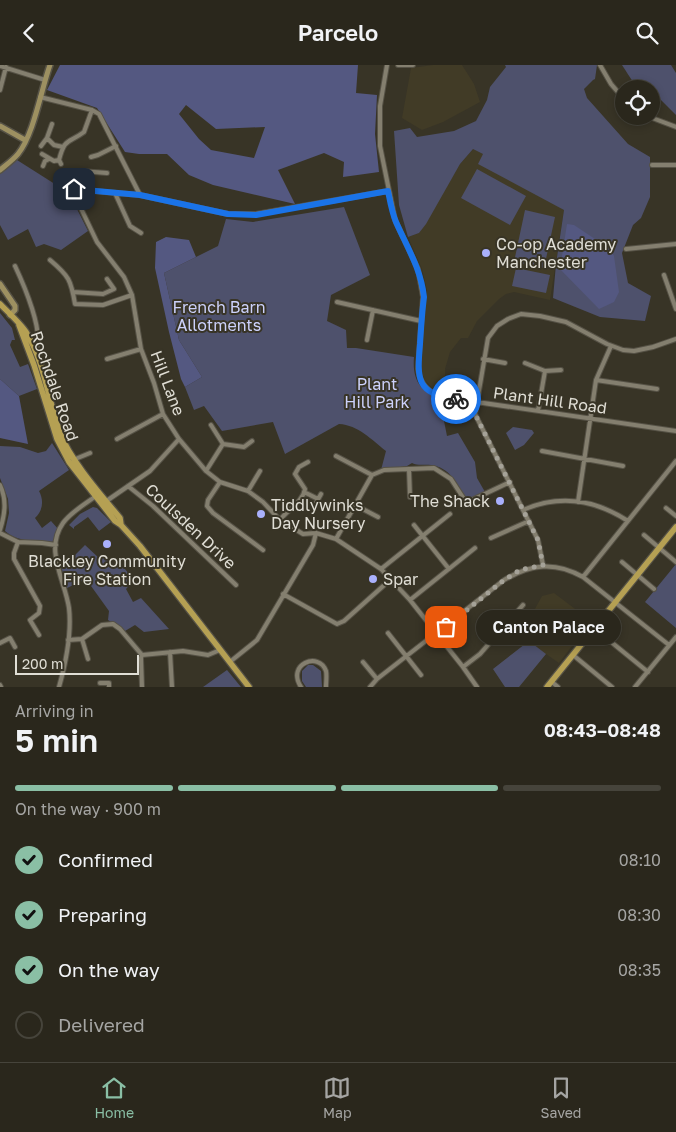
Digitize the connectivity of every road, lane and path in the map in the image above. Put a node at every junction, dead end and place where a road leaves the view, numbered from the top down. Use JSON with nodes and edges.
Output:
{"nodes":[{"id":1,"x":50,"y":65,"type":"edge"},
{"id":2,"x":387,"y":65,"type":"edge"},
{"id":3,"x":398,"y":65,"type":"edge"},
{"id":4,"x":414,"y":65,"type":"edge"},
{"id":5,"x":600,"y":65,"type":"edge"},
{"id":6,"x":0,"y":66,"type":"edge"},
{"id":7,"x":6,"y":67,"type":"edge"},
{"id":8,"x":45,"y":80,"type":"junction"},
{"id":9,"x":615,"y":88,"type":"edge"},
{"id":10,"x":0,"y":90,"type":"edge"},
{"id":11,"x":40,"y":97,"type":"junction"},
{"id":12,"x":92,"y":110,"type":"junction"},
{"id":13,"x":660,"y":121,"type":"edge"},
{"id":14,"x":52,"y":124,"type":"dead end"},
{"id":15,"x":0,"y":126,"type":"edge"},
{"id":16,"x":676,"y":127,"type":"edge"},
{"id":17,"x":47,"y":139,"type":"junction"},
{"id":18,"x":26,"y":140,"type":"junction"},
{"id":19,"x":41,"y":146,"type":"dead end"},
{"id":20,"x":116,"y":146,"type":"junction"},
{"id":21,"x":62,"y":147,"type":"junction"},
{"id":22,"x":42,"y":153,"type":"dead end"},
{"id":23,"x":91,"y":157,"type":"dead end"},
{"id":24,"x":49,"y":159,"type":"junction"},
{"id":25,"x":652,"y":165,"type":"dead end"},
{"id":26,"x":676,"y":165,"type":"edge"},
{"id":27,"x":43,"y":166,"type":"dead end"},
{"id":28,"x":0,"y":170,"type":"edge"},
{"id":29,"x":107,"y":173,"type":"dead end"},
{"id":30,"x":74,"y":190,"type":"junction"},
{"id":31,"x":388,"y":191,"type":"junction"},
{"id":32,"x":115,"y":193,"type":"junction"},
{"id":33,"x":140,"y":195,"type":"junction"},
{"id":34,"x":142,"y":233,"type":"dead end"},
{"id":35,"x":676,"y":244,"type":"edge"},
{"id":36,"x":626,"y":249,"type":"dead end"},
{"id":37,"x":50,"y":260,"type":"dead end"},
{"id":38,"x":15,"y":266,"type":"dead end"},
{"id":39,"x":664,"y":275,"type":"dead end"},
{"id":40,"x":107,"y":279,"type":"dead end"},
{"id":41,"x":0,"y":284,"type":"edge"},
{"id":42,"x":73,"y":292,"type":"junction"},
{"id":43,"x":132,"y":295,"type":"junction"},
{"id":44,"x":337,"y":302,"type":"dead end"},
{"id":45,"x":0,"y":303,"type":"edge"},
{"id":46,"x":676,"y":309,"type":"edge"},
{"id":47,"x":373,"y":310,"type":"junction"},
{"id":48,"x":10,"y":315,"type":"junction"},
{"id":49,"x":422,"y":321,"type":"junction"},
{"id":50,"x":676,"y":339,"type":"edge"},
{"id":51,"x":367,"y":341,"type":"dead end"},
{"id":52,"x":611,"y":346,"type":"junction"},
{"id":53,"x":141,"y":349,"type":"junction"},
{"id":54,"x":33,"y":352,"type":"junction"},
{"id":55,"x":107,"y":359,"type":"dead end"},
{"id":56,"x":483,"y":359,"type":"junction"},
{"id":57,"x":505,"y":363,"type":"dead end"},
{"id":58,"x":525,"y":363,"type":"dead end"},
{"id":59,"x":561,"y":370,"type":"dead end"},
{"id":60,"x":545,"y":371,"type":"junction"},
{"id":61,"x":596,"y":380,"type":"junction"},
{"id":62,"x":657,"y":389,"type":"dead end"},
{"id":63,"x":477,"y":402,"type":"junction"},
{"id":64,"x":538,"y":411,"type":"junction"},
{"id":65,"x":163,"y":414,"type":"junction"},
{"id":66,"x":591,"y":419,"type":"junction"},
{"id":67,"x":211,"y":425,"type":"dead end"},
{"id":68,"x":676,"y":431,"type":"edge"},
{"id":69,"x":117,"y":439,"type":"dead end"},
{"id":70,"x":179,"y":439,"type":"junction"},
{"id":71,"x":252,"y":441,"type":"dead end"},
{"id":72,"x":223,"y":444,"type":"junction"},
{"id":73,"x":542,"y":451,"type":"dead end"},
{"id":74,"x":90,"y":453,"type":"dead end"},
{"id":75,"x":336,"y":456,"type":"dead end"},
{"id":76,"x":584,"y":459,"type":"junction"},
{"id":77,"x":72,"y":461,"type":"junction"},
{"id":78,"x":676,"y":461,"type":"edge"},
{"id":79,"x":308,"y":462,"type":"dead end"},
{"id":80,"x":623,"y":466,"type":"dead end"},
{"id":81,"x":409,"y":469,"type":"junction"},
{"id":82,"x":206,"y":471,"type":"junction"},
{"id":83,"x":260,"y":471,"type":"dead end"},
{"id":84,"x":372,"y":475,"type":"junction"},
{"id":85,"x":220,"y":482,"type":"junction"},
{"id":86,"x":510,"y":482,"type":"junction"},
{"id":87,"x":0,"y":485,"type":"edge"},
{"id":88,"x":128,"y":486,"type":"junction"},
{"id":89,"x":248,"y":491,"type":"junction"},
{"id":90,"x":304,"y":492,"type":"junction"},
{"id":91,"x":321,"y":494,"type":"dead end"},
{"id":92,"x":97,"y":495,"type":"junction"},
{"id":93,"x":410,"y":497,"type":"dead end"},
{"id":94,"x":578,"y":502,"type":"junction"},
{"id":95,"x":104,"y":503,"type":"junction"},
{"id":96,"x":355,"y":505,"type":"junction"},
{"id":97,"x":666,"y":507,"type":"dead end"},
{"id":98,"x":523,"y":510,"type":"junction"},
{"id":99,"x":450,"y":515,"type":"dead end"},
{"id":100,"x":676,"y":516,"type":"edge"},
{"id":101,"x":378,"y":517,"type":"dead end"},
{"id":102,"x":280,"y":520,"type":"junction"},
{"id":103,"x":529,"y":521,"type":"junction"},
{"id":104,"x":628,"y":521,"type":"junction"},
{"id":105,"x":414,"y":525,"type":"dead end"},
{"id":106,"x":676,"y":527,"type":"edge"},
{"id":107,"x":0,"y":531,"type":"edge"},
{"id":108,"x":316,"y":533,"type":"junction"},
{"id":109,"x":423,"y":535,"type":"junction"},
{"id":110,"x":644,"y":535,"type":"dead end"},
{"id":111,"x":491,"y":538,"type":"dead end"},
{"id":112,"x":336,"y":539,"type":"junction"},
{"id":113,"x":18,"y":542,"type":"junction"},
{"id":114,"x":56,"y":545,"type":"junction"},
{"id":115,"x":475,"y":548,"type":"dead end"},
{"id":116,"x":659,"y":548,"type":"junction"},
{"id":117,"x":263,"y":550,"type":"dead end"},
{"id":118,"x":676,"y":561,"type":"edge"},
{"id":119,"x":622,"y":562,"type":"dead end"},
{"id":120,"x":543,"y":565,"type":"junction"},
{"id":121,"x":381,"y":569,"type":"junction"},
{"id":122,"x":450,"y":569,"type":"junction"},
{"id":123,"x":637,"y":575,"type":"junction"},
{"id":124,"x":583,"y":577,"type":"junction"},
{"id":125,"x":391,"y":579,"type":"junction"},
{"id":126,"x":236,"y":585,"type":"dead end"},
{"id":127,"x":654,"y":589,"type":"dead end"},
{"id":128,"x":283,"y":595,"type":"junction"},
{"id":129,"x":410,"y":600,"type":"junction"},
{"id":130,"x":616,"y":602,"type":"junction"},
{"id":131,"x":523,"y":605,"type":"dead end"},
{"id":132,"x":594,"y":628,"type":"junction"},
{"id":133,"x":388,"y":633,"type":"dead end"},
{"id":134,"x":437,"y":633,"type":"junction"},
{"id":135,"x":39,"y":635,"type":"dead end"},
{"id":136,"x":676,"y":637,"type":"edge"},
{"id":137,"x":82,"y":639,"type":"junction"},
{"id":138,"x":68,"y":640,"type":"junction"},
{"id":139,"x":0,"y":643,"type":"edge"},
{"id":140,"x":669,"y":645,"type":"junction"},
{"id":141,"x":15,"y":647,"type":"dead end"},
{"id":142,"x":221,"y":649,"type":"junction"},
{"id":143,"x":170,"y":651,"type":"junction"},
{"id":144,"x":142,"y":655,"type":"junction"},
{"id":145,"x":573,"y":655,"type":"junction"},
{"id":146,"x":406,"y":656,"type":"junction"},
{"id":147,"x":88,"y":659,"type":"dead end"},
{"id":148,"x":230,"y":661,"type":"junction"},
{"id":149,"x":363,"y":662,"type":"dead end"},
{"id":150,"x":463,"y":667,"type":"junction"},
{"id":151,"x":648,"y":671,"type":"junction"},
{"id":152,"x":421,"y":675,"type":"dead end"},
{"id":153,"x":377,"y":679,"type":"junction"},
{"id":154,"x":100,"y":683,"type":"dead end"},
{"id":155,"x":549,"y":684,"type":"edge"},
{"id":156,"x":59,"y":687,"type":"edge"},
{"id":157,"x":109,"y":687,"type":"edge"},
{"id":158,"x":142,"y":687,"type":"edge"},
{"id":159,"x":172,"y":687,"type":"edge"},
{"id":160,"x":249,"y":687,"type":"edge"},
{"id":161,"x":301,"y":687,"type":"edge"},
{"id":162,"x":326,"y":687,"type":"edge"},
{"id":163,"x":370,"y":687,"type":"edge"},
{"id":164,"x":477,"y":687,"type":"edge"},
{"id":165,"x":558,"y":687,"type":"edge"},
{"id":166,"x":612,"y":687,"type":"edge"},
{"id":167,"x":635,"y":687,"type":"edge"}],
"edges":[{"from":1,"to":8,"type":"street"},
{"from":2,"to":31,"type":"street","name":"Plant Hill Road"},
{"from":3,"to":4,"type":"street"},
{"from":5,"to":9,"type":"street"},
{"from":6,"to":7,"type":"street"},
{"from":7,"to":8,"type":"street"},
{"from":7,"to":10,"type":"street"},
{"from":8,"to":11,"type":"street"},
{"from":11,"to":12,"type":"street"},
{"from":11,"to":18,"type":"street"},
{"from":12,"to":20,"type":"street"},
{"from":12,"to":21,"type":"street"},
{"from":13,"to":16,"type":"street"},
{"from":14,"to":17,"type":"street"},
{"from":15,"to":18,"type":"street"},
{"from":17,"to":19,"type":"street"},
{"from":17,"to":21,"type":"street"},
{"from":18,"to":28,"type":"street"},
{"from":20,"to":23,"type":"street"},
{"from":20,"to":33,"type":"street"},
{"from":21,"to":24,"type":"street"},
{"from":22,"to":24,"type":"street"},
{"from":24,"to":27,"type":"street"},
{"from":25,"to":26,"type":"street"},
{"from":29,"to":30,"type":"street"},
{"from":30,"to":32,"type":"street"},
{"from":30,"to":43,"type":"street","name":"Hill Lane"},
{"from":31,"to":33,"type":"street"},
{"from":31,"to":49,"type":"street","name":"Plant Hill Road"},
{"from":32,"to":33,"type":"street"},
{"from":32,"to":34,"type":"street"},
{"from":35,"to":36,"type":"street"},
{"from":37,"to":42,"type":"street"},
{"from":38,"to":54,"type":"street"},
{"from":39,"to":46,"type":"street"},
{"from":40,"to":42,"type":"street"},
{"from":41,"to":48,"type":"street"},
{"from":42,"to":43,"type":"street"},
{"from":43,"to":53,"type":"street","name":"Hill Lane"},
{"from":44,"to":47,"type":"street"},
{"from":45,"to":48,"type":"main road","name":"Rochdale Road"},
{"from":47,"to":49,"type":"street"},
{"from":47,"to":51,"type":"street"},
{"from":48,"to":54,"type":"main road","name":"Rochdale Road"},
{"from":49,"to":63,"type":"street","name":"Plant Hill Road"},
{"from":50,"to":52,"type":"street"},
{"from":52,"to":56,"type":"street"},
{"from":52,"to":61,"type":"street"},
{"from":53,"to":55,"type":"street"},
{"from":53,"to":65,"type":"street","name":"Hill Lane"},
{"from":54,"to":77,"type":"main road","name":"Rochdale Road"},
{"from":56,"to":57,"type":"street"},
{"from":56,"to":63,"type":"street"},
{"from":58,"to":60,"type":"street"},
{"from":59,"to":60,"type":"street"},
{"from":60,"to":64,"type":"street"},
{"from":61,"to":62,"type":"street"},
{"from":61,"to":66,"type":"street"},
{"from":63,"to":64,"type":"street","name":"Plant Hill Road"},
{"from":63,"to":86,"type":"street"},
{"from":64,"to":66,"type":"street","name":"Plant Hill Road"},
{"from":65,"to":69,"type":"street"},
{"from":65,"to":70,"type":"street","name":"Hill Lane"},
{"from":66,"to":68,"type":"street","name":"Plant Hill Road"},
{"from":66,"to":76,"type":"street"},
{"from":67,"to":72,"type":"street"},
{"from":70,"to":82,"type":"street","name":"Hill Lane"},
{"from":70,"to":88,"type":"street"},
{"from":71,"to":72,"type":"street"},
{"from":72,"to":82,"type":"street"},
{"from":73,"to":76,"type":"street"},
{"from":74,"to":77,"type":"street"},
{"from":75,"to":84,"type":"street"},
{"from":76,"to":80,"type":"street"},
{"from":76,"to":94,"type":"street"},
{"from":77,"to":92,"type":"main road","name":"Rochdale Road"},
{"from":78,"to":104,"type":"street"},
{"from":79,"to":90,"type":"street"},
{"from":81,"to":84,"type":"street"},
{"from":81,"to":86,"type":"street"},
{"from":81,"to":93,"type":"street"},
{"from":82,"to":85,"type":"street","name":"Hill Lane"},
{"from":83,"to":89,"type":"street"},
{"from":84,"to":96,"type":"street"},
{"from":85,"to":89,"type":"street","name":"Hill Lane"},
{"from":85,"to":117,"type":"street"},
{"from":86,"to":98,"type":"street"},
{"from":87,"to":107,"type":"street"},
{"from":88,"to":95,"type":"street"},
{"from":88,"to":126,"type":"street","name":"Coulsden Drive"},
{"from":89,"to":102,"type":"street","name":"Hill Lane"},
{"from":90,"to":91,"type":"street"},
{"from":90,"to":102,"type":"street"},
{"from":92,"to":95,"type":"main road","name":"Rochdale Road"},
{"from":92,"to":114,"type":"street"},
{"from":94,"to":98,"type":"street"},
{"from":94,"to":104,"type":"street"},
{"from":95,"to":142,"type":"main road","name":"Rochdale Road"},
{"from":96,"to":101,"type":"street"},
{"from":96,"to":112,"type":"street"},
{"from":97,"to":100,"type":"street"},
{"from":98,"to":103,"type":"street"},
{"from":99,"to":109,"type":"street"},
{"from":102,"to":108,"type":"street","name":"Hill Lane"},
{"from":103,"to":111,"type":"street"},
{"from":103,"to":120,"type":"street"},
{"from":104,"to":124,"type":"street"},
{"from":105,"to":109,"type":"street"},
{"from":106,"to":116,"type":"main road"},
{"from":107,"to":113,"type":"street"},
{"from":108,"to":112,"type":"street","name":"Hill Lane"},
{"from":108,"to":128,"type":"street"},
{"from":109,"to":121,"type":"street"},
{"from":109,"to":122,"type":"street"},
{"from":110,"to":116,"type":"street"},
{"from":112,"to":121,"type":"street","name":"Hill Lane"},
{"from":113,"to":114,"type":"street"},
{"from":113,"to":135,"type":"street"},
{"from":114,"to":138,"type":"street"},
{"from":115,"to":122,"type":"street"},
{"from":116,"to":118,"type":"street"},
{"from":116,"to":123,"type":"main road"},
{"from":119,"to":123,"type":"street"},
{"from":120,"to":124,"type":"street"},
{"from":120,"to":134,"type":"street"},
{"from":121,"to":125,"type":"street","name":"Hill Lane"},
{"from":122,"to":129,"type":"street"},
{"from":123,"to":127,"type":"street"},
{"from":123,"to":130,"type":"main road"},
{"from":124,"to":130,"type":"street"},
{"from":125,"to":128,"type":"street"},
{"from":125,"to":129,"type":"street","name":"Hill Lane"},
{"from":128,"to":148,"type":"street"},
{"from":129,"to":134,"type":"street","name":"Hill Lane"},
{"from":130,"to":132,"type":"main road"},
{"from":130,"to":140,"type":"street"},
{"from":131,"to":150,"type":"street"},
{"from":132,"to":145,"type":"main road"},
{"from":132,"to":151,"type":"street"},
{"from":133,"to":146,"type":"street"},
{"from":134,"to":146,"type":"street"},
{"from":134,"to":150,"type":"street","name":"Hill Lane"},
{"from":136,"to":140,"type":"street"},
{"from":137,"to":138,"type":"street"},
{"from":137,"to":144,"type":"street"},
{"from":137,"to":147,"type":"street"},
{"from":138,"to":156,"type":"street"},
{"from":139,"to":141,"type":"street"},
{"from":140,"to":151,"type":"street"},
{"from":142,"to":143,"type":"street"},
{"from":142,"to":148,"type":"main road","name":"Rochdale Road"},
{"from":143,"to":144,"type":"street"},
{"from":143,"to":159,"type":"street"},
{"from":144,"to":158,"type":"street"},
{"from":145,"to":155,"type":"main road"},
{"from":145,"to":166,"type":"street"},
{"from":146,"to":152,"type":"street"},
{"from":146,"to":153,"type":"street"},
{"from":148,"to":160,"type":"main road","name":"Rochdale Road"},
{"from":149,"to":153,"type":"street"},
{"from":150,"to":164,"type":"street","name":"Hill Lane"},
{"from":151,"to":167,"type":"street"},
{"from":153,"to":163,"type":"street"},
{"from":154,"to":157,"type":"street"},
{"from":155,"to":165,"type":"street"},
{"from":161,"to":162,"type":"street"}]}
